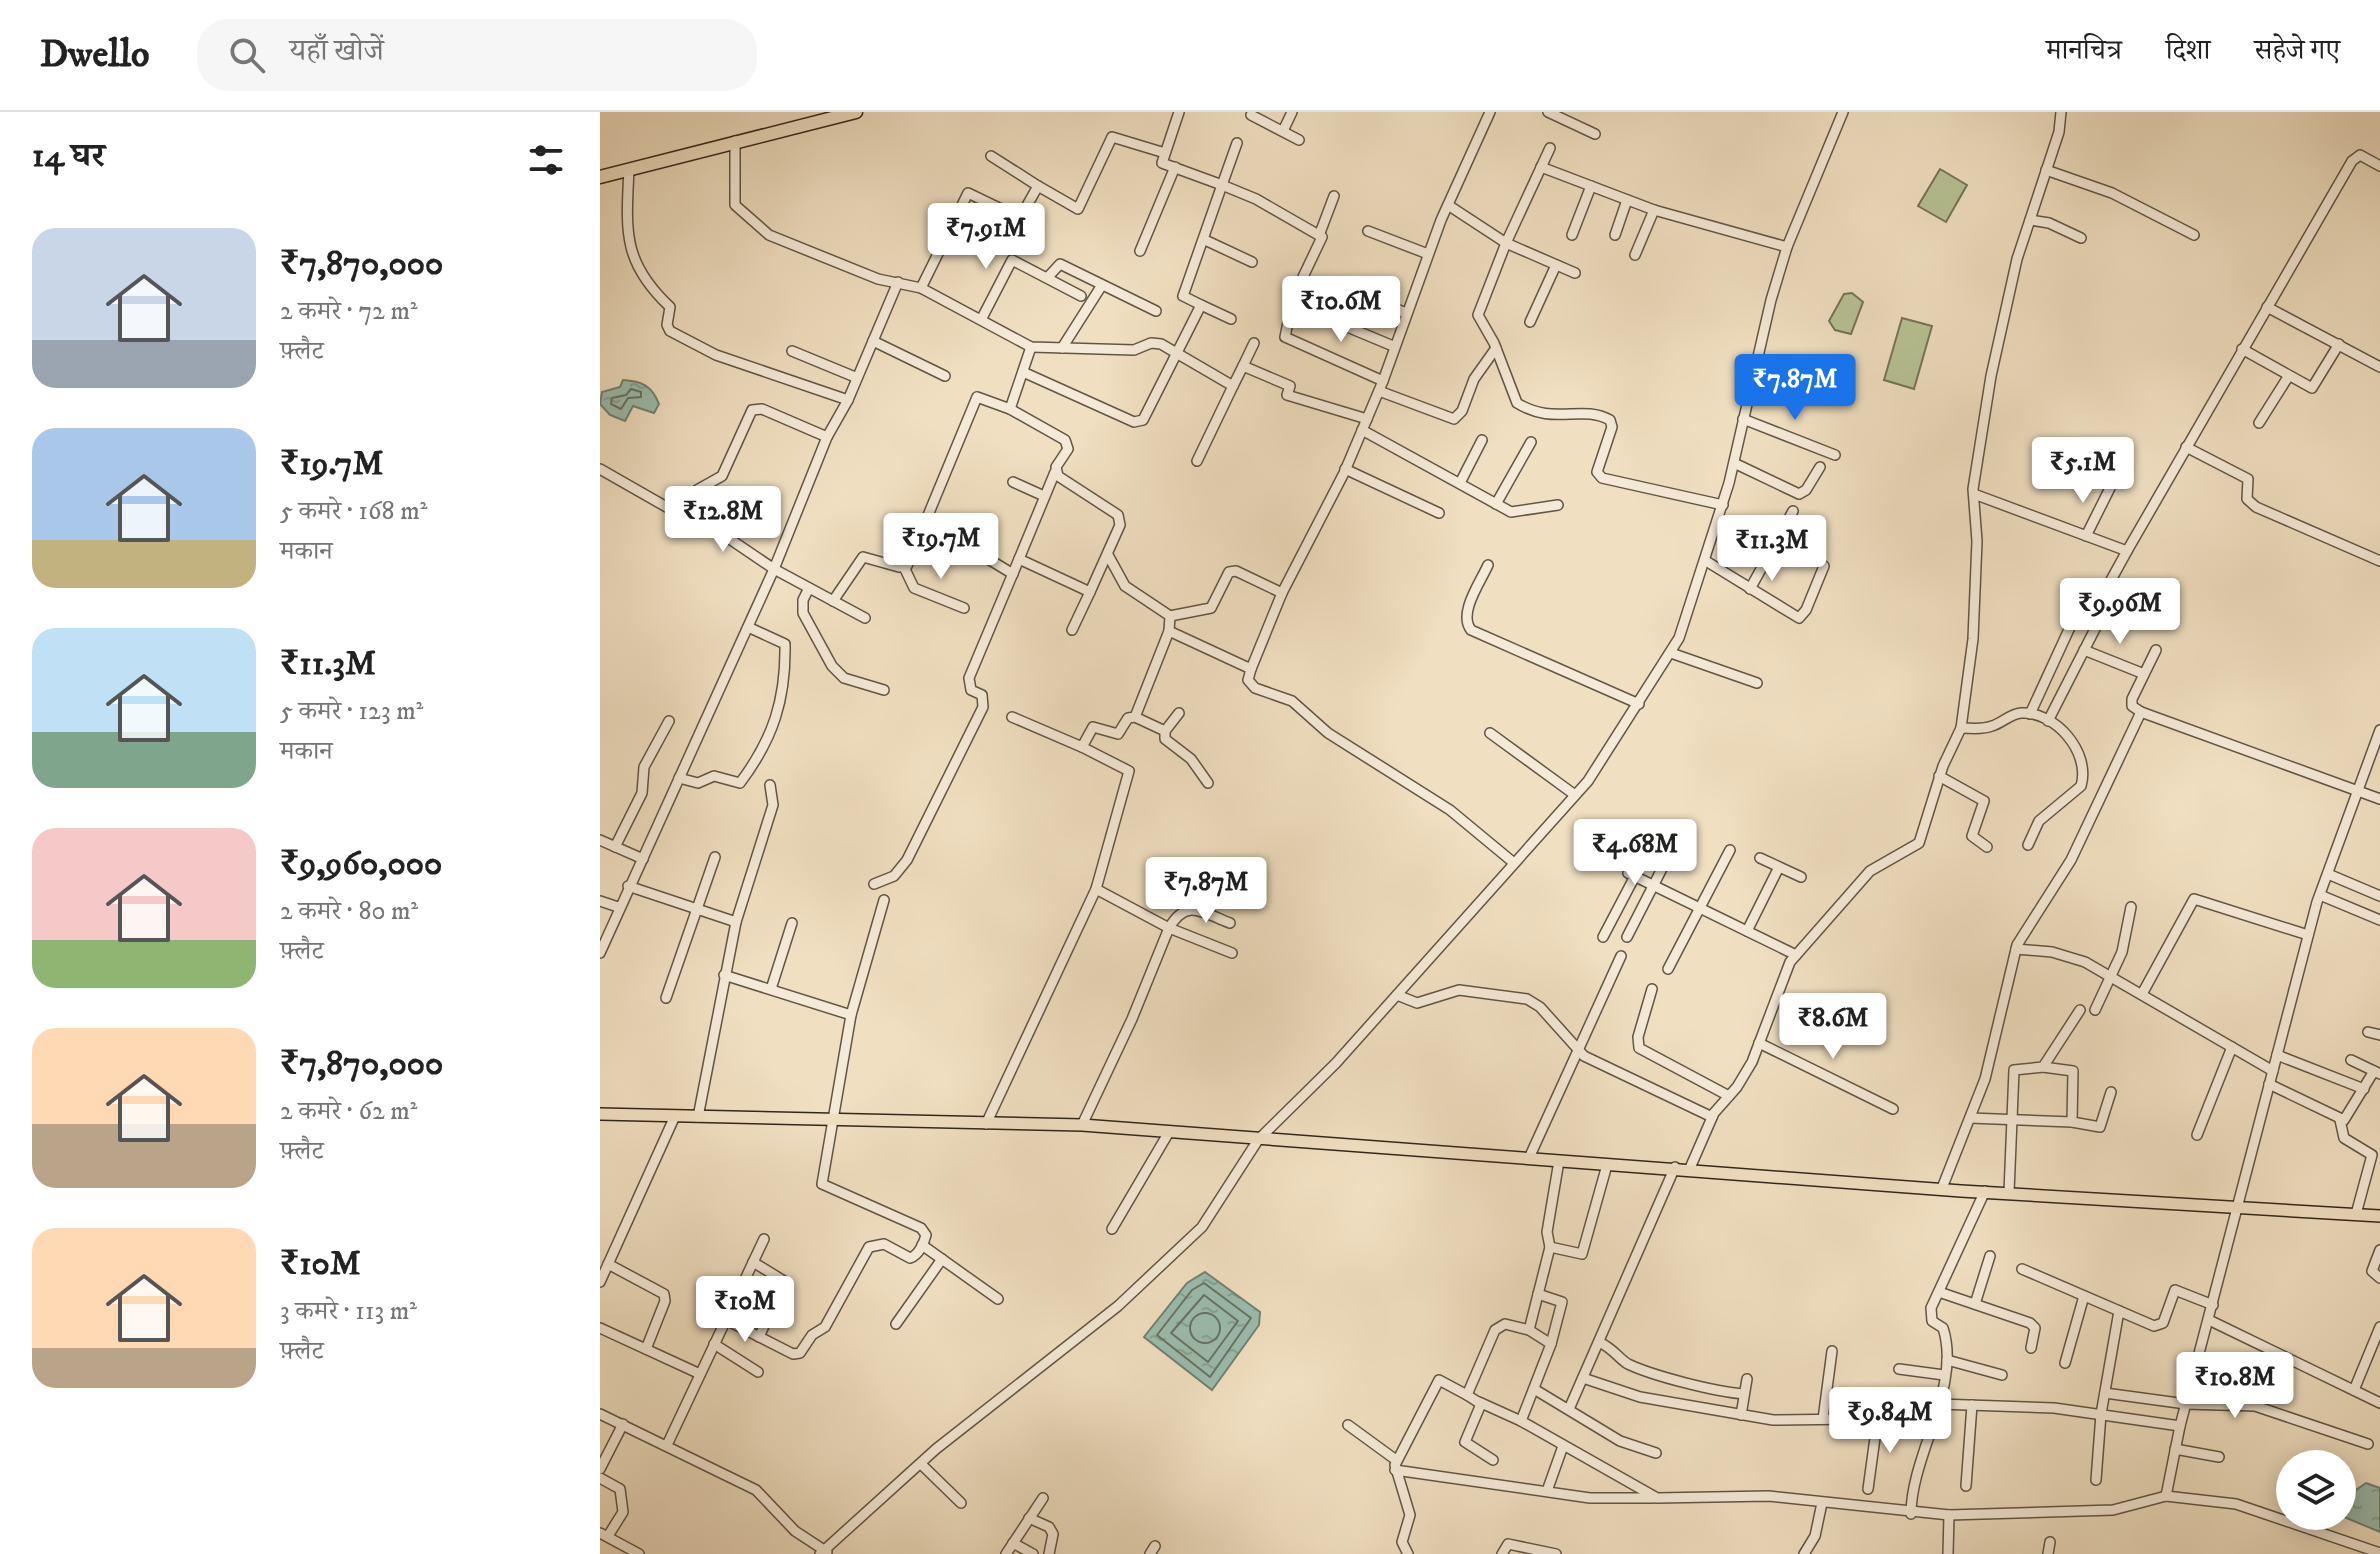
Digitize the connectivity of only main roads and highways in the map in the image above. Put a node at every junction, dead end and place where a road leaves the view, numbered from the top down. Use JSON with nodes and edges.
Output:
{"nodes":[{"id":1,"x":856,"y":112,"type":"edge"},
{"id":2,"x":600,"y":177,"type":"edge"},
{"id":3,"x":600,"y":1114,"type":"edge"},
{"id":4,"x":2380,"y":1216,"type":"edge"}],
"edges":[{"from":1,"to":2,"type":"highway"},
{"from":3,"to":4,"type":"main road"}]}
